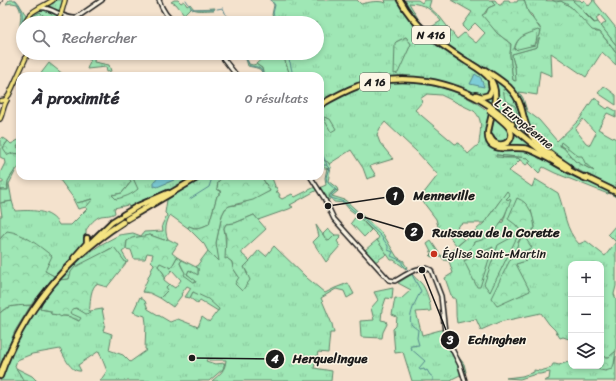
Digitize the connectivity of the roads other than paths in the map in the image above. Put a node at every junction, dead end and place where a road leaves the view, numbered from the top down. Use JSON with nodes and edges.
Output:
{"nodes":[{"id":1,"x":53,"y":0,"type":"edge"},
{"id":2,"x":65,"y":0,"type":"edge"},
{"id":3,"x":102,"y":0,"type":"edge"},
{"id":4,"x":159,"y":0,"type":"edge"},
{"id":5,"x":402,"y":0,"type":"edge"},
{"id":6,"x":45,"y":5,"type":"junction"},
{"id":7,"x":39,"y":8,"type":"junction"},
{"id":8,"x":50,"y":10,"type":"junction"},
{"id":9,"x":28,"y":16,"type":"edge"},
{"id":10,"x":60,"y":16,"type":"edge"},
{"id":11,"x":64,"y":16,"type":"edge"},
{"id":12,"x":79,"y":16,"type":"edge"},
{"id":13,"x":168,"y":16,"type":"edge"},
{"id":14,"x":26,"y":60,"type":"edge"},
{"id":15,"x":26,"y":60,"type":"edge"},
{"id":16,"x":225,"y":60,"type":"edge"},
{"id":17,"x":466,"y":60,"type":"junction"},
{"id":18,"x":20,"y":72,"type":"edge"},
{"id":19,"x":22,"y":72,"type":"edge"},
{"id":20,"x":234,"y":72,"type":"edge"},
{"id":21,"x":415,"y":80,"type":"junction"},
{"id":22,"x":16,"y":81,"type":"edge"},
{"id":23,"x":16,"y":83,"type":"edge"},
{"id":24,"x":12,"y":90,"type":"junction"},
{"id":25,"x":0,"y":101,"type":"edge"},
{"id":26,"x":324,"y":103,"type":"edge"},
{"id":27,"x":324,"y":104,"type":"edge"},
{"id":28,"x":2,"y":108,"type":"edge"},
{"id":29,"x":489,"y":108,"type":"junction"},
{"id":30,"x":499,"y":115,"type":"junction"},
{"id":31,"x":1,"y":118,"type":"edge"},
{"id":32,"x":544,"y":152,"type":"junction"},
{"id":33,"x":192,"y":180,"type":"edge"},
{"id":34,"x":192,"y":180,"type":"edge"},
{"id":35,"x":193,"y":180,"type":"edge"},
{"id":36,"x":313,"y":180,"type":"edge"},
{"id":37,"x":616,"y":191,"type":"edge"},
{"id":38,"x":165,"y":203,"type":"dead end"},
{"id":39,"x":88,"y":238,"type":"dead end"},
{"id":40,"x":74,"y":259,"type":"junction"},
{"id":41,"x":68,"y":265,"type":"junction"},
{"id":42,"x":0,"y":373,"type":"edge"},
{"id":43,"x":465,"y":381,"type":"edge"}],
"edges":[{"from":1,"to":6,"type":"main road"},
{"from":2,"to":10,"type":"main road"},
{"from":3,"to":12,"type":"street"},
{"from":4,"to":13,"type":"street"},
{"from":5,"to":17,"type":"highway","number":"N 416"},
{"from":5,"to":17,"type":"highway","number":"N 416"},
{"from":6,"to":7,"type":"main road"},
{"from":6,"to":8,"type":"street"},
{"from":7,"to":8,"type":"street"},
{"from":7,"to":9,"type":"main road"},
{"from":8,"to":11,"type":"street"},
{"from":14,"to":19,"type":"main road"},
{"from":15,"to":18,"type":"main road"},
{"from":16,"to":20,"type":"street"},
{"from":17,"to":21,"type":"highway"},
{"from":17,"to":30,"type":"highway"},
{"from":17,"to":32,"type":"highway"},
{"from":17,"to":32,"type":"highway"},
{"from":21,"to":26,"type":"highway","number":"A 16"},
{"from":21,"to":27,"type":"highway","number":"A 16"},
{"from":21,"to":29,"type":"highway","number":"A 16"},
{"from":21,"to":29,"type":"highway","name":"L'Européenne","number":"A 16"},
{"from":22,"to":24,"type":"main road"},
{"from":23,"to":24,"type":"main road"},
{"from":24,"to":25,"type":"main road"},
{"from":24,"to":28,"type":"main road"},
{"from":25,"to":28,"type":"main road"},
{"from":28,"to":31,"type":"main road"},
{"from":29,"to":30,"type":"highway","name":"L'Européenne","number":"A 16","bridge":true},
{"from":30,"to":32,"type":"highway","name":"L'Européenne","number":"A 16"},
{"from":32,"to":37,"type":"highway","name":"L'Européenne","number":"A 16"},
{"from":32,"to":37,"type":"highway","name":"L'Européenne","number":"A 16"},
{"from":33,"to":40,"type":"highway"},
{"from":34,"to":41,"type":"highway"},
{"from":35,"to":38,"type":"highway"},
{"from":36,"to":43,"type":"street"},
{"from":39,"to":40,"type":"highway"},
{"from":40,"to":41,"type":"highway"},
{"from":41,"to":42,"type":"highway"}]}
